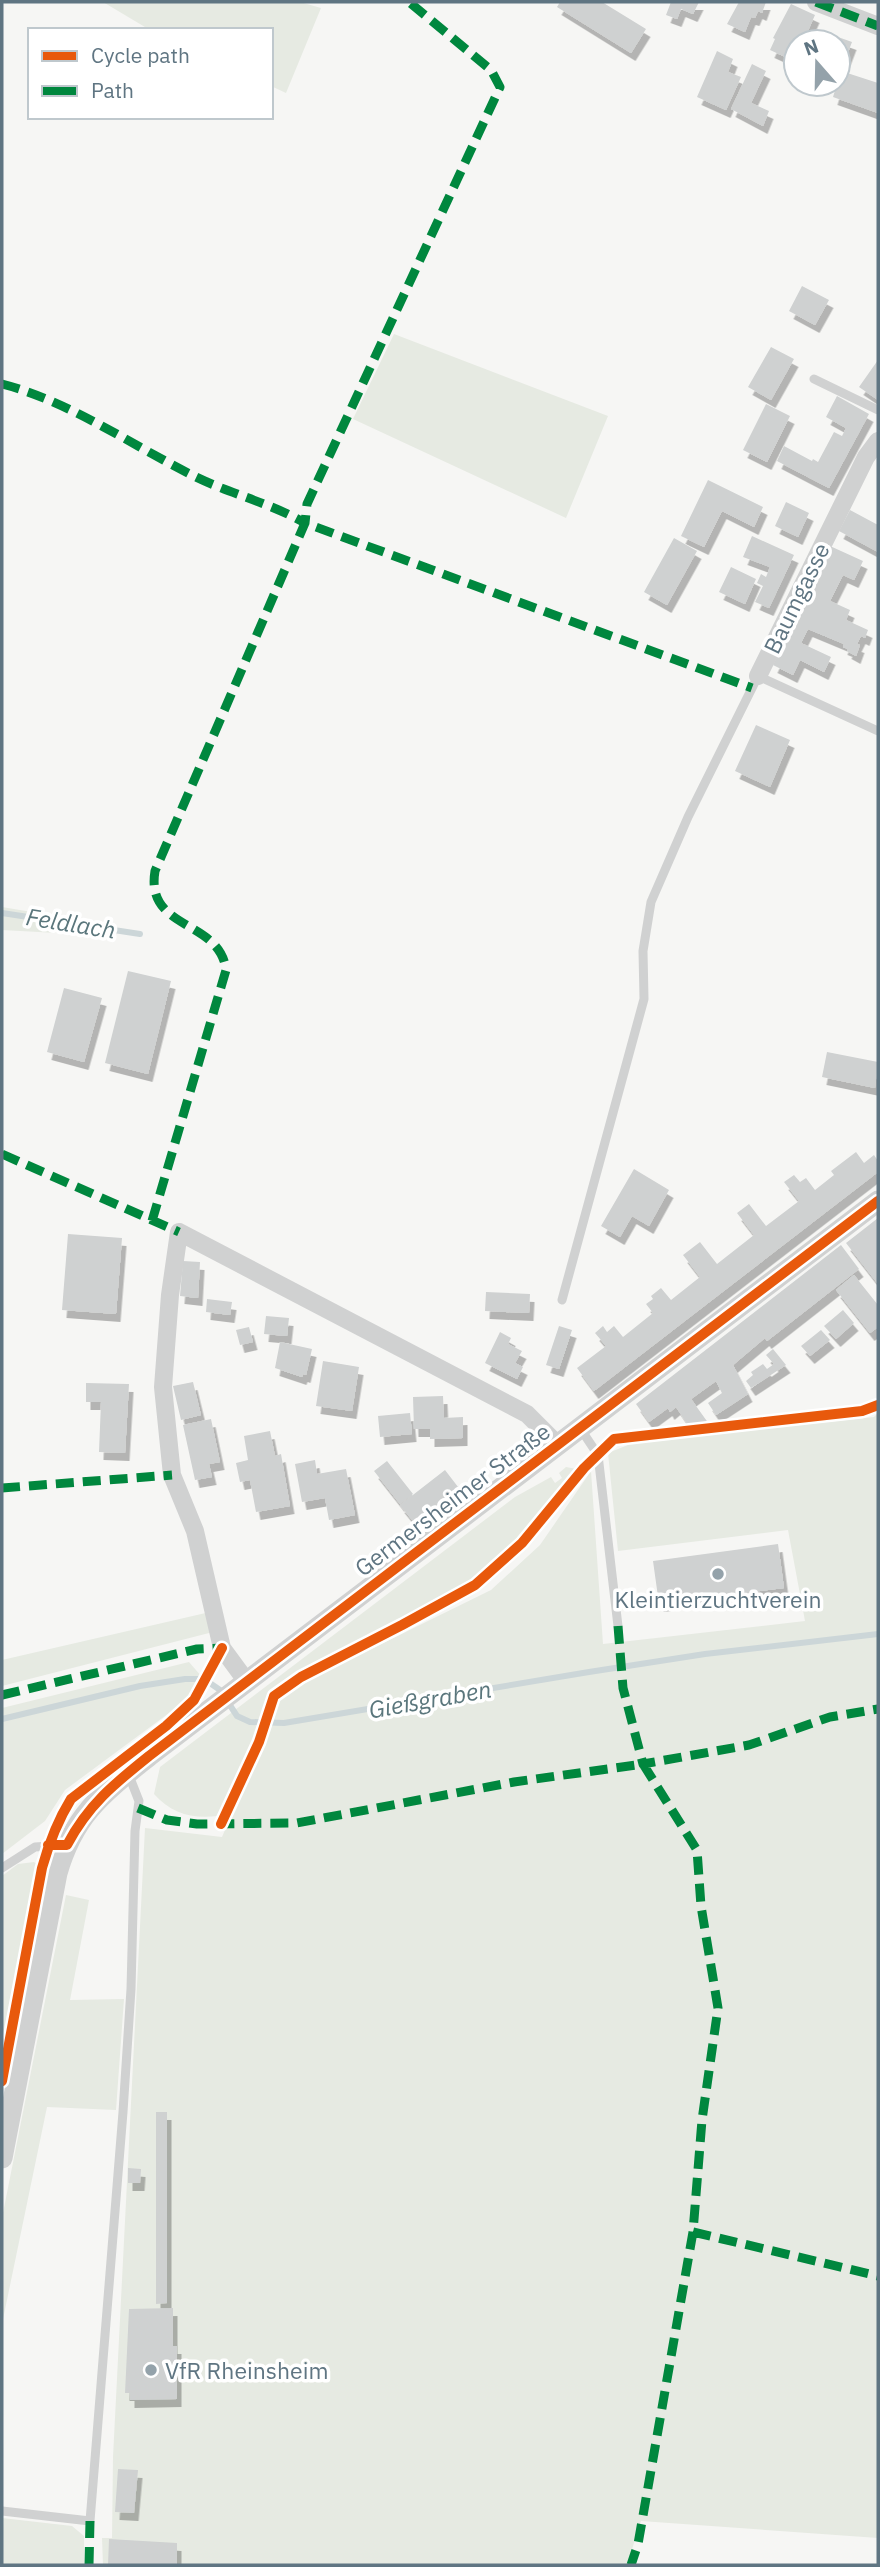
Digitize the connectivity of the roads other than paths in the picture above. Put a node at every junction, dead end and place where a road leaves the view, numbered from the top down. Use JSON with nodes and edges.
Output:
{"nodes":[{"id":1,"x":816,"y":2,"type":"edge"},
{"id":2,"x":878,"y":26,"type":"edge"},
{"id":3,"x":814,"y":379,"type":"dead end"},
{"id":4,"x":878,"y":410,"type":"edge"},
{"id":5,"x":878,"y":441,"type":"edge"},
{"id":6,"x":758,"y":676,"type":"junction"},
{"id":7,"x":878,"y":731,"type":"edge"},
{"id":8,"x":878,"y":1201,"type":"edge"},
{"id":9,"x":562,"y":1300,"type":"dead end"},
{"id":10,"x":580,"y":1428,"type":"junction"},
{"id":11,"x":557,"y":1444,"type":"junction"},
{"id":12,"x":618,"y":1626,"type":"dead end"},
{"id":13,"x":243,"y":1685,"type":"junction"},
{"id":14,"x":128,"y":1773,"type":"junction"},
{"id":15,"x":67,"y":1845,"type":"junction"},
{"id":16,"x":2,"y":1868,"type":"edge"},
{"id":17,"x":2,"y":2158,"type":"edge"},
{"id":18,"x":2,"y":2511,"type":"edge"}],
"edges":[{"from":1,"to":2,"type":"street"},
{"from":3,"to":4,"type":"lane"},
{"from":5,"to":6,"type":"street","name":"Baumgasse"},
{"from":6,"to":7,"type":"lane","name":"Baumgasse"},
{"from":6,"to":9,"type":"lane"},
{"from":8,"to":10,"type":"street","name":"Germersheimer Straße"},
{"from":10,"to":11,"type":"street","name":"Germersheimer Straße"},
{"from":10,"to":12,"type":"lane"},
{"from":11,"to":13,"type":"street","name":"Germersheimer Straße"},
{"from":11,"to":13,"type":"street"},
{"from":13,"to":14,"type":"street","name":"Germersheimer Straße"},
{"from":14,"to":15,"type":"street","name":"Germersheimer Straße"},
{"from":14,"to":18,"type":"lane"},
{"from":15,"to":16,"type":"lane"},
{"from":15,"to":17,"type":"street","name":"Germersheimer Straße"}]}
